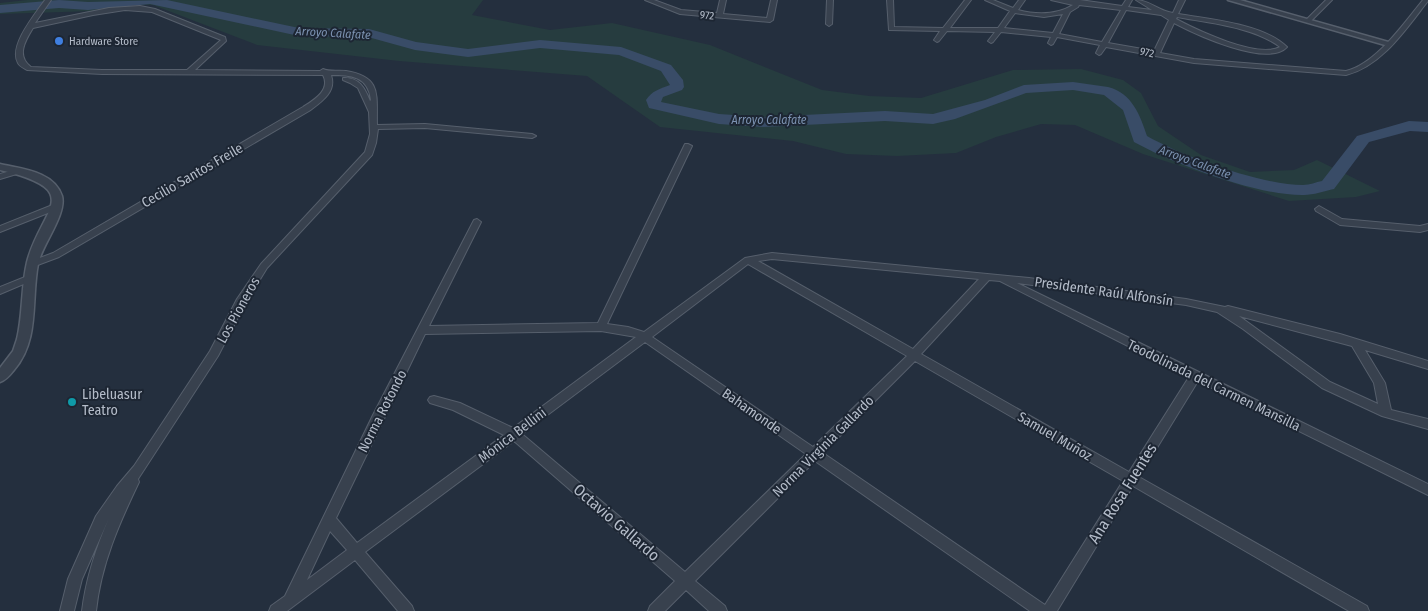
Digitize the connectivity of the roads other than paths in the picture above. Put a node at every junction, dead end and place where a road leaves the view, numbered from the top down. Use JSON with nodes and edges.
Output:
{"nodes":[{"id":1,"x":48,"y":0,"type":"edge"},
{"id":2,"x":648,"y":0,"type":"edge"},
{"id":3,"x":722,"y":0,"type":"edge"},
{"id":4,"x":774,"y":0,"type":"edge"},
{"id":5,"x":830,"y":0,"type":"edge"},
{"id":6,"x":890,"y":0,"type":"edge"},
{"id":7,"x":968,"y":0,"type":"edge"},
{"id":8,"x":988,"y":0,"type":"edge"},
{"id":9,"x":1022,"y":0,"type":"edge"},
{"id":10,"x":1054,"y":0,"type":"edge"},
{"id":11,"x":1129,"y":0,"type":"edge"},
{"id":12,"x":1138,"y":0,"type":"edge"},
{"id":13,"x":1182,"y":0,"type":"edge"},
{"id":14,"x":1236,"y":0,"type":"edge"},
{"id":15,"x":1250,"y":0,"type":"edge"},
{"id":16,"x":1329,"y":0,"type":"edge"},
{"id":17,"x":1426,"y":0,"type":"edge"},
{"id":18,"x":1077,"y":1,"type":"edge"},
{"id":19,"x":667,"y":3,"type":"edge"},
{"id":20,"x":1124,"y":9,"type":"junction"},
{"id":21,"x":1068,"y":10,"type":"junction"},
{"id":22,"x":1014,"y":11,"type":"junction"},
{"id":23,"x":1161,"y":13,"type":"junction"},
{"id":24,"x":718,"y":16,"type":"junction"},
{"id":25,"x":1174,"y":17,"type":"junction"},
{"id":26,"x":1310,"y":19,"type":"junction"},
{"id":27,"x":829,"y":24,"type":"dead end"},
{"id":28,"x":32,"y":26,"type":"junction"},
{"id":29,"x":944,"y":29,"type":"junction"},
{"id":30,"x":1001,"y":30,"type":"junction"},
{"id":31,"x":1055,"y":35,"type":"junction"},
{"id":32,"x":937,"y":40,"type":"dead end"},
{"id":33,"x":991,"y":41,"type":"dead end"},
{"id":34,"x":1390,"y":41,"type":"junction"},
{"id":35,"x":1051,"y":43,"type":"dead end"},
{"id":36,"x":1105,"y":43,"type":"junction"},
{"id":37,"x":1099,"y":54,"type":"dead end"},
{"id":38,"x":1156,"y":54,"type":"junction"},
{"id":39,"x":189,"y":72,"type":"junction"},
{"id":40,"x":325,"y":73,"type":"junction"},
{"id":41,"x":374,"y":127,"type":"junction"},
{"id":42,"x":532,"y":136,"type":"dead end"},
{"id":43,"x":688,"y":146,"type":"dead end"},
{"id":44,"x":0,"y":167,"type":"edge"},
{"id":45,"x":17,"y":171,"type":"junction"},
{"id":46,"x":0,"y":177,"type":"edge"},
{"id":47,"x":55,"y":207,"type":"junction"},
{"id":48,"x":1319,"y":209,"type":"dead end"},
{"id":49,"x":477,"y":222,"type":"dead end"},
{"id":50,"x":0,"y":229,"type":"edge"},
{"id":51,"x":1425,"y":229,"type":"edge"},
{"id":52,"x":748,"y":260,"type":"junction"},
{"id":53,"x":32,"y":264,"type":"junction"},
{"id":54,"x":987,"y":277,"type":"junction"},
{"id":55,"x":30,"y":278,"type":"junction"},
{"id":56,"x":1000,"y":278,"type":"junction"},
{"id":57,"x":0,"y":291,"type":"edge"},
{"id":58,"x":1220,"y":309,"type":"junction"},
{"id":59,"x":601,"y":327,"type":"junction"},
{"id":60,"x":424,"y":330,"type":"junction"},
{"id":61,"x":644,"y":336,"type":"junction"},
{"id":62,"x":1356,"y":343,"type":"junction"},
{"id":63,"x":914,"y":355,"type":"junction"},
{"id":64,"x":1428,"y":365,"type":"edge"},
{"id":65,"x":6,"y":369,"type":"edge"},
{"id":66,"x":1195,"y":376,"type":"junction"},
{"id":67,"x":0,"y":377,"type":"edge"},
{"id":68,"x":434,"y":400,"type":"dead end"},
{"id":69,"x":1386,"y":414,"type":"junction"},
{"id":70,"x":1428,"y":424,"type":"edge"},
{"id":71,"x":514,"y":434,"type":"junction"},
{"id":72,"x":815,"y":454,"type":"junction"},
{"id":73,"x":138,"y":470,"type":"junction"},
{"id":74,"x":1131,"y":479,"type":"junction"},
{"id":75,"x":1428,"y":490,"type":"edge"},
{"id":76,"x":329,"y":520,"type":"junction"},
{"id":77,"x":355,"y":552,"type":"junction"},
{"id":78,"x":685,"y":581,"type":"junction"},
{"id":79,"x":290,"y":601,"type":"junction"},
{"id":80,"x":67,"y":611,"type":"edge"},
{"id":81,"x":89,"y":611,"type":"edge"},
{"id":82,"x":276,"y":611,"type":"edge"},
{"id":83,"x":408,"y":611,"type":"edge"},
{"id":84,"x":655,"y":611,"type":"edge"},
{"id":85,"x":720,"y":611,"type":"edge"},
{"id":86,"x":1042,"y":611,"type":"edge"},
{"id":87,"x":1050,"y":611,"type":"edge"},
{"id":88,"x":1362,"y":611,"type":"edge"}],
"edges":[{"from":1,"to":28,"type":"street","name":"Los Pioneros"},
{"from":2,"to":19,"type":"street","name":"972"},
{"from":3,"to":24,"type":"street"},
{"from":4,"to":24,"type":"street","name":"972"},
{"from":5,"to":27,"type":"street"},
{"from":6,"to":29,"type":"street","name":"972"},
{"from":7,"to":29,"type":"street"},
{"from":8,"to":22,"type":"street"},
{"from":9,"to":22,"type":"street"},
{"from":10,"to":18,"type":"street"},
{"from":11,"to":20,"type":"street"},
{"from":12,"to":23,"type":"street"},
{"from":13,"to":25,"type":"street"},
{"from":14,"to":26,"type":"street"},
{"from":15,"to":26,"type":"street"},
{"from":16,"to":26,"type":"street"},
{"from":17,"to":34,"type":"street","name":"972"},
{"from":18,"to":20,"type":"street"},
{"from":18,"to":21,"type":"street"},
{"from":19,"to":24,"type":"street","name":"972"},
{"from":20,"to":23,"type":"street"},
{"from":20,"to":36,"type":"street"},
{"from":21,"to":22,"type":"street"},
{"from":21,"to":31,"type":"street"},
{"from":22,"to":30,"type":"street"},
{"from":23,"to":25,"type":"street"},
{"from":25,"to":25,"type":"street"},
{"from":25,"to":38,"type":"street"},
{"from":26,"to":34,"type":"street"},
{"from":28,"to":39,"type":"street","name":"Los Pioneros"},
{"from":28,"to":39,"type":"street"},
{"from":29,"to":30,"type":"street","name":"972"},
{"from":29,"to":32,"type":"street"},
{"from":30,"to":31,"type":"street","name":"972"},
{"from":30,"to":33,"type":"street"},
{"from":31,"to":35,"type":"street"},
{"from":31,"to":36,"type":"street","name":"972"},
{"from":34,"to":38,"type":"street","name":"972"},
{"from":36,"to":37,"type":"street"},
{"from":36,"to":38,"type":"street","name":"972"},
{"from":39,"to":40,"type":"street","name":"Los Pioneros"},
{"from":40,"to":41,"type":"street","name":"Los Pioneros"},
{"from":40,"to":53,"type":"street","name":"Cecilio Santos Freile"},
{"from":41,"to":42,"type":"street"},
{"from":41,"to":73,"type":"street","name":"Los Pioneros"},
{"from":43,"to":59,"type":"street"},
{"from":44,"to":45,"type":"street"},
{"from":45,"to":46,"type":"street"},
{"from":45,"to":47,"type":"street"},
{"from":47,"to":50,"type":"street"},
{"from":47,"to":53,"type":"street"},
{"from":48,"to":51,"type":"street"},
{"from":49,"to":60,"type":"street","name":"Norma Rotondo"},
{"from":52,"to":54,"type":"street","name":"Presidente Raúl Alfonsín"},
{"from":52,"to":61,"type":"street","name":"Mónica Bellini"},
{"from":52,"to":63,"type":"street","name":"Samuel Muñoz"},
{"from":53,"to":55,"type":"street"},
{"from":54,"to":56,"type":"street","name":"Presidente Raúl Alfonsín"},
{"from":54,"to":63,"type":"street","name":"Norma Virginia Gallardo"},
{"from":55,"to":57,"type":"street"},
{"from":55,"to":65,"type":"street"},
{"from":56,"to":58,"type":"street","name":"Presidente Raúl Alfonsín"},
{"from":56,"to":66,"type":"street","name":"Teodolinada del Carmen Mansilla"},
{"from":58,"to":62,"type":"street"},
{"from":58,"to":69,"type":"street","name":"Presidente Raúl Alfonsín"},
{"from":59,"to":60,"type":"street","name":"Bahamonde"},
{"from":59,"to":61,"type":"street","name":"Bahamonde"},
{"from":60,"to":76,"type":"street","name":"Norma Rotondo"},
{"from":61,"to":71,"type":"street","name":"Mónica Bellini"},
{"from":61,"to":72,"type":"street","name":"Bahamonde"},
{"from":62,"to":64,"type":"street"},
{"from":62,"to":69,"type":"street"},
{"from":63,"to":72,"type":"street","name":"Norma Virginia Gallardo"},
{"from":63,"to":74,"type":"street","name":"Samuel Muñoz"},
{"from":65,"to":67,"type":"street"},
{"from":66,"to":74,"type":"street","name":"Ana Rosa Fuentes"},
{"from":66,"to":75,"type":"street","name":"Teodolinada del Carmen Mansilla"},
{"from":68,"to":71,"type":"street","name":"Octavio Gallardo"},
{"from":69,"to":70,"type":"street","name":"Presidente Raúl Alfonsín"},
{"from":71,"to":77,"type":"street","name":"Mónica Bellini"},
{"from":71,"to":78,"type":"street","name":"Octavio Gallardo"},
{"from":72,"to":78,"type":"street","name":"Norma Virginia Gallardo"},
{"from":72,"to":86,"type":"street","name":"Bahamonde"},
{"from":73,"to":80,"type":"street","name":"Los Pioneros"},
{"from":73,"to":81,"type":"street","name":"Los Pioneros"},
{"from":74,"to":87,"type":"street","name":"Ana Rosa Fuentes"},
{"from":74,"to":88,"type":"street","name":"Samuel Muñoz"},
{"from":76,"to":77,"type":"street"},
{"from":76,"to":79,"type":"street","name":"Norma Rotondo"},
{"from":77,"to":79,"type":"street","name":"Mónica Bellini"},
{"from":77,"to":83,"type":"street"},
{"from":78,"to":84,"type":"street","name":"Norma Virginia Gallardo"},
{"from":78,"to":85,"type":"street","name":"Octavio Gallardo"},
{"from":79,"to":82,"type":"street","name":"Mónica Bellini"}]}
